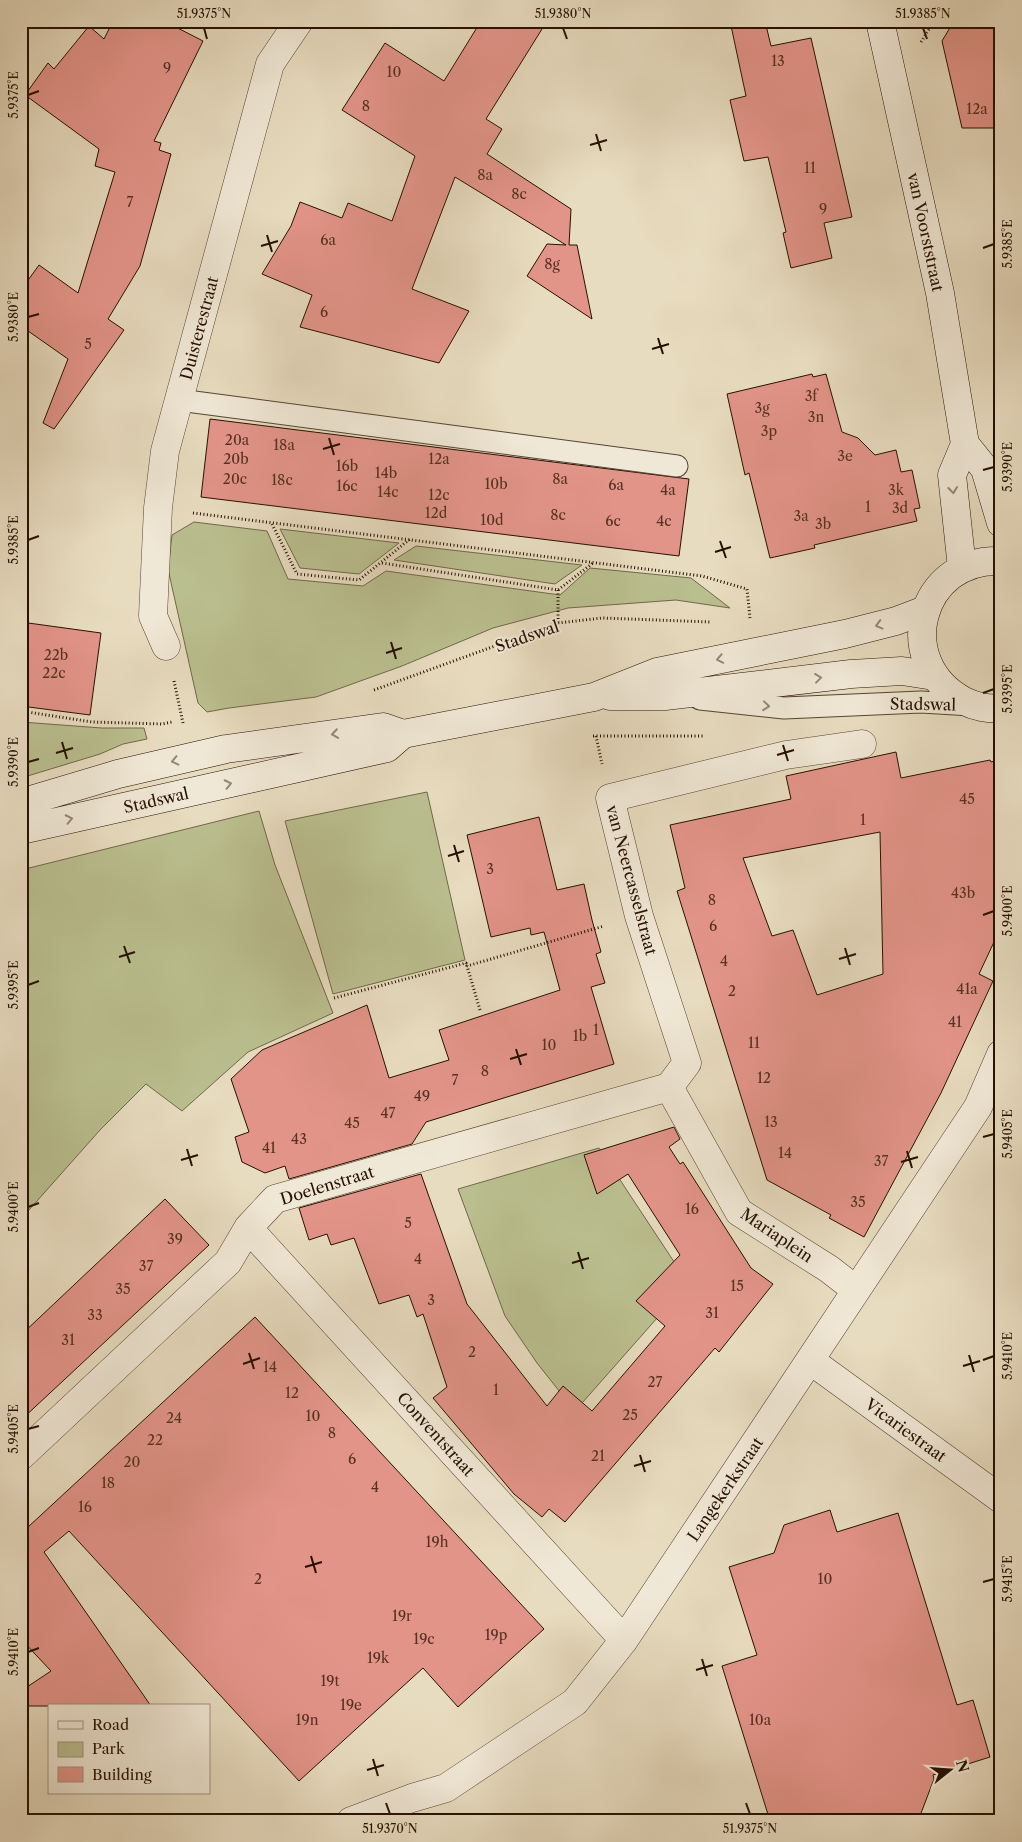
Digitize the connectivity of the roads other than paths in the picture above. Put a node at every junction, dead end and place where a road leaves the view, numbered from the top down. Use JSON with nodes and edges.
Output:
{"nodes":[{"id":1,"x":299,"y":21,"type":"edge"},
{"id":2,"x":880,"y":21,"type":"edge"},
{"id":3,"x":179,"y":400,"type":"junction"},
{"id":4,"x":965,"y":444,"type":"junction"},
{"id":5,"x":676,"y":466,"type":"dead end"},
{"id":6,"x":1001,"y":523,"type":"edge"},
{"id":7,"x":1001,"y":561,"type":"edge"},
{"id":8,"x":962,"y":568,"type":"junction"},
{"id":9,"x":925,"y":610,"type":"junction"},
{"id":10,"x":166,"y":646,"type":"dead end"},
{"id":11,"x":934,"y":676,"type":"junction"},
{"id":12,"x":665,"y":696,"type":"junction"},
{"id":13,"x":594,"y":697,"type":"junction"},
{"id":14,"x":972,"y":705,"type":"junction"},
{"id":15,"x":1001,"y":708,"type":"edge"},
{"id":16,"x":403,"y":734,"type":"junction"},
{"id":17,"x":862,"y":744,"type":"dead end"},
{"id":18,"x":21,"y":803,"type":"edge"},
{"id":19,"x":21,"y":830,"type":"edge"},
{"id":20,"x":1001,"y":1054,"type":"edge"},
{"id":21,"x":669,"y":1087,"type":"junction"},
{"id":22,"x":248,"y":1228,"type":"junction"},
{"id":23,"x":856,"y":1290,"type":"junction"},
{"id":24,"x":810,"y":1361,"type":"junction"},
{"id":25,"x":21,"y":1456,"type":"edge"},
{"id":26,"x":1001,"y":1499,"type":"edge"},
{"id":27,"x":624,"y":1640,"type":"junction"},
{"id":28,"x":415,"y":1809,"type":"edge"},
{"id":29,"x":351,"y":1821,"type":"edge"}],
"edges":[{"from":1,"to":3,"type":"street","name":"Duisterestraat"},
{"from":2,"to":4,"type":"street","name":"van Voorststraat"},
{"from":3,"to":5,"type":"lane"},
{"from":3,"to":10,"type":"street","name":"Duisterestraat"},
{"from":4,"to":6,"type":"street","name":"van Voorststraat"},
{"from":4,"to":8,"type":"street","one_way":true},
{"from":7,"to":8,"type":"street"},
{"from":8,"to":9,"type":"street"},
{"from":9,"to":11,"type":"street"},
{"from":9,"to":13,"type":"street","name":"Stadswal","one_way":true},
{"from":12,"to":11,"type":"street","name":"Stadswal","one_way":true},
{"from":11,"to":14,"type":"street"},
{"from":12,"to":13,"type":"street","name":"Stadswal"},
{"from":12,"to":14,"type":"lane","name":"Stadswal","one_way":true},
{"from":13,"to":16,"type":"street","name":"Stadswal"},
{"from":14,"to":15,"type":"street"},
{"from":16,"to":18,"type":"street","name":"Stadswal","one_way":true},
{"from":19,"to":16,"type":"street","name":"Stadswal","one_way":true},
{"from":17,"to":21,"type":"street","name":"van Neercasselstraat"},
{"from":20,"to":23,"type":"street","name":"Langekerkstraat"},
{"from":21,"to":22,"type":"street","name":"Doelenstraat"},
{"from":21,"to":23,"type":"street","name":"Mariaplein"},
{"from":22,"to":25,"type":"street","name":"Doelenstraat"},
{"from":22,"to":27,"type":"street","name":"Conventstraat"},
{"from":23,"to":24,"type":"street","name":"Langekerkstraat"},
{"from":24,"to":26,"type":"street","name":"Vicariestraat"},
{"from":24,"to":27,"type":"street","name":"Langekerkstraat"},
{"from":27,"to":28,"type":"street","name":"Langekerkstraat"},
{"from":28,"to":29,"type":"street","name":"Langekerkstraat"}]}
